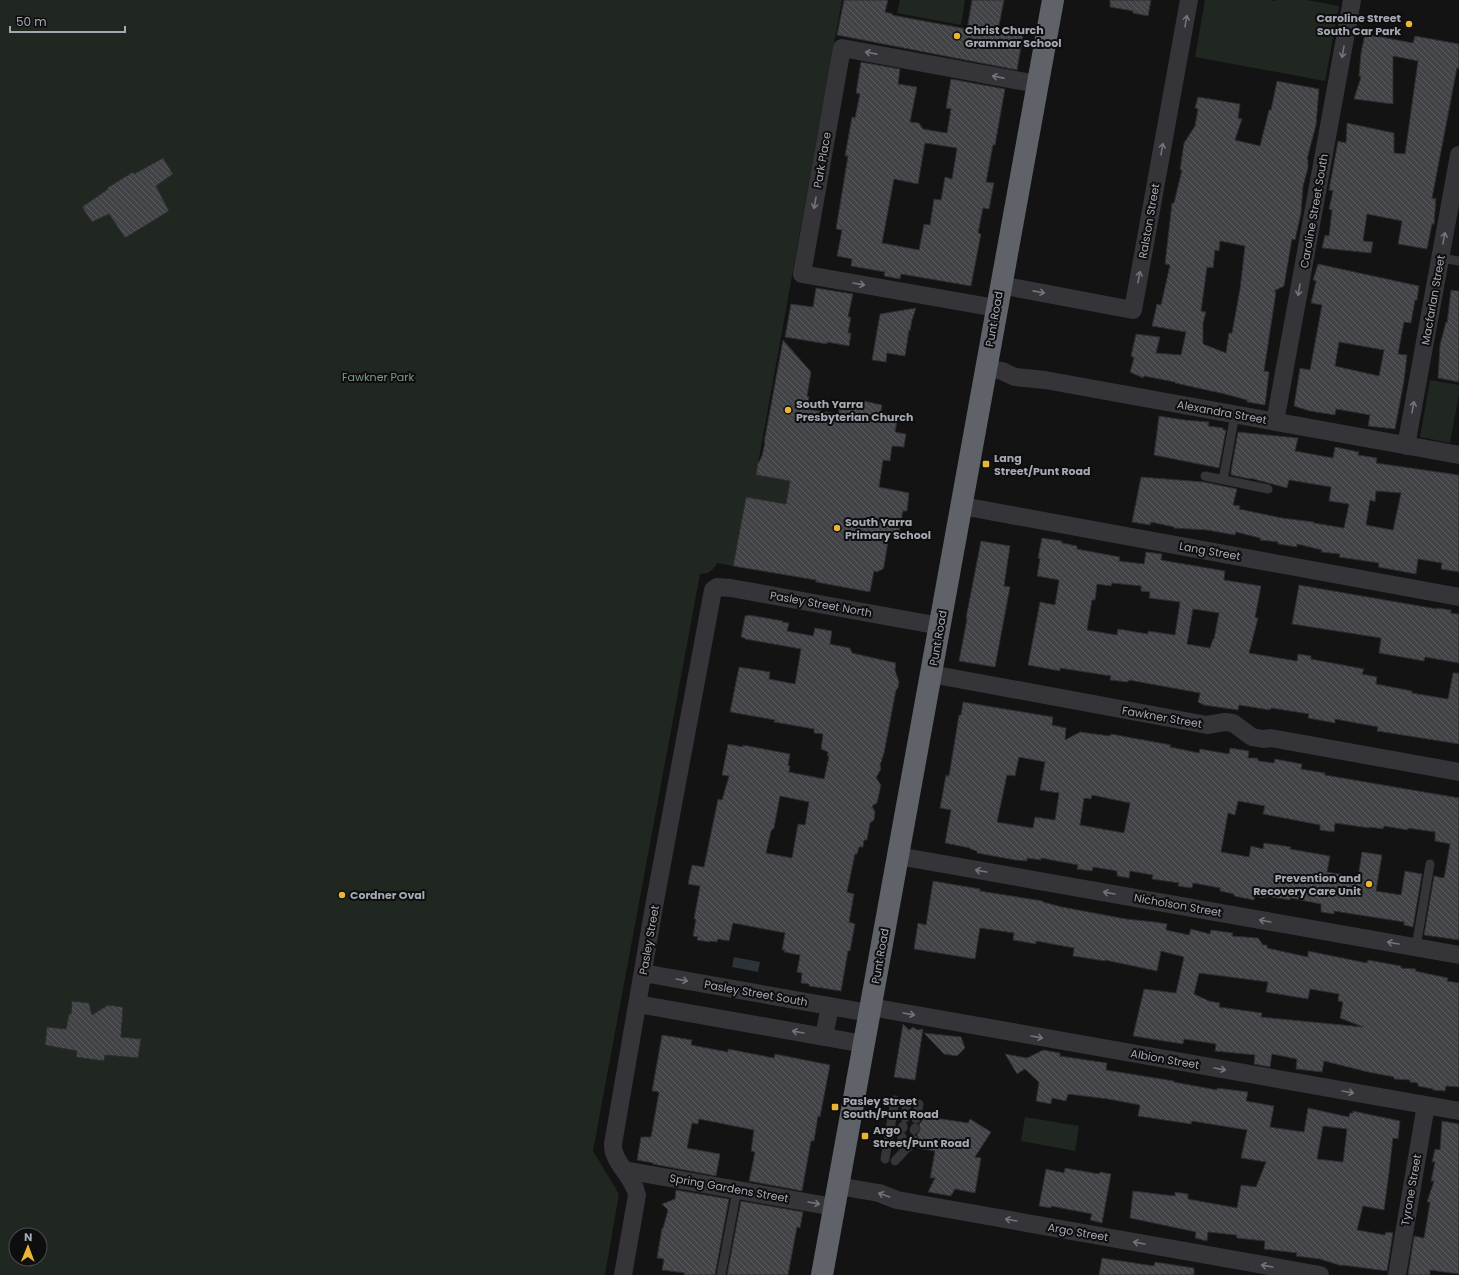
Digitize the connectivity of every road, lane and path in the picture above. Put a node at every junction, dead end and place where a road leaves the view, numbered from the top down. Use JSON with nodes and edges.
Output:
{"nodes":[{"id":1,"x":1053,"y":0,"type":"edge"},
{"id":2,"x":1189,"y":0,"type":"edge"},
{"id":3,"x":1352,"y":0,"type":"edge"},
{"id":4,"x":1037,"y":84,"type":"junction"},
{"id":5,"x":1459,"y":155,"type":"edge"},
{"id":6,"x":1441,"y":258,"type":"junction"},
{"id":7,"x":1459,"y":261,"type":"edge"},
{"id":8,"x":1000,"y":285,"type":"junction"},
{"id":9,"x":996,"y":308,"type":"junction"},
{"id":10,"x":985,"y":368,"type":"junction"},
{"id":11,"x":1235,"y":414,"type":"junction"},
{"id":12,"x":1275,"y":422,"type":"junction"},
{"id":13,"x":1406,"y":446,"type":"junction"},
{"id":14,"x":1459,"y":455,"type":"edge"},
{"id":15,"x":1205,"y":476,"type":"dead end"},
{"id":16,"x":1223,"y":480,"type":"junction"},
{"id":17,"x":1268,"y":489,"type":"dead end"},
{"id":18,"x":962,"y":506,"type":"junction"},
{"id":19,"x":1459,"y":597,"type":"edge"},
{"id":20,"x":710,"y":600,"type":"joint"},
{"id":21,"x":940,"y":626,"type":"junction"},
{"id":22,"x":931,"y":674,"type":"junction"},
{"id":23,"x":1459,"y":772,"type":"edge"},
{"id":24,"x":898,"y":856,"type":"junction"},
{"id":25,"x":1430,"y":864,"type":"dead end"},
{"id":26,"x":1416,"y":947,"type":"junction"},
{"id":27,"x":1459,"y":955,"type":"edge"},
{"id":28,"x":643,"y":973,"type":"junction"},
{"id":29,"x":638,"y":1004,"type":"junction"},
{"id":30,"x":830,"y":1006,"type":"junction"},
{"id":31,"x":870,"y":1010,"type":"junction"},
{"id":32,"x":824,"y":1037,"type":"junction"},
{"id":33,"x":864,"y":1044,"type":"junction"},
{"id":34,"x":895,"y":1100,"type":"dead end"},
{"id":35,"x":907,"y":1102,"type":"dead end"},
{"id":36,"x":919,"y":1104,"type":"dead end"},
{"id":37,"x":1426,"y":1106,"type":"junction"},
{"id":38,"x":1459,"y":1111,"type":"edge"},
{"id":39,"x":905,"y":1150,"type":"junction"},
{"id":40,"x":885,"y":1159,"type":"dead end"},
{"id":41,"x":895,"y":1161,"type":"dead end"},
{"id":42,"x":624,"y":1170,"type":"junction"},
{"id":43,"x":838,"y":1186,"type":"junction"},
{"id":44,"x":737,"y":1190,"type":"junction"},
{"id":45,"x":834,"y":1207,"type":"junction"},
{"id":46,"x":1239,"y":1268,"type":"edge"},
{"id":47,"x":623,"y":1275,"type":"edge"},
{"id":48,"x":721,"y":1275,"type":"edge"},
{"id":49,"x":822,"y":1275,"type":"edge"},
{"id":50,"x":1320,"y":1275,"type":"edge"},
{"id":51,"x":1397,"y":1275,"type":"edge"}],
"edges":[{"from":1,"to":4,"type":"highway","name":"Punt Road"},
{"from":8,"to":2,"type":"street","name":"Ralston Street","one_way":true},
{"from":3,"to":12,"type":"street","name":"Caroline Street South","one_way":true},
{"from":4,"to":8,"type":"highway","name":"Punt Road"},
{"from":4,"to":9,"type":"street","name":"Park Place","one_way":true},
{"from":6,"to":5,"type":"street","name":"Macfarlan Street","one_way":true},
{"from":6,"to":7,"type":"lane"},
{"from":13,"to":6,"type":"street","name":"Macfarlan Street","one_way":true},
{"from":8,"to":9,"type":"highway","name":"Punt Road"},
{"from":9,"to":10,"type":"highway","name":"Punt Road"},
{"from":10,"to":11,"type":"street","name":"Alexandra Street"},
{"from":10,"to":18,"type":"highway","name":"Punt Road"},
{"from":11,"to":12,"type":"street","name":"Alexandra Street"},
{"from":11,"to":16,"type":"lane"},
{"from":12,"to":13,"type":"street","name":"Alexandra Street"},
{"from":13,"to":14,"type":"street","name":"Alexandra Street"},
{"from":15,"to":16,"type":"lane"},
{"from":16,"to":17,"type":"lane"},
{"from":18,"to":19,"type":"street","name":"Lang Street"},
{"from":18,"to":21,"type":"highway","name":"Punt Road"},
{"from":20,"to":21,"type":"street","name":"Pasley Street North"},
{"from":20,"to":28,"type":"street","name":"Pasley Street"},
{"from":21,"to":22,"type":"highway","name":"Punt Road"},
{"from":22,"to":23,"type":"street","name":"Fawkner Street"},
{"from":22,"to":24,"type":"highway","name":"Punt Road"},
{"from":26,"to":24,"type":"street","name":"Nicholson Street","one_way":true},
{"from":24,"to":31,"type":"highway","name":"Punt Road"},
{"from":25,"to":26,"type":"lane"},
{"from":26,"to":27,"type":"street","name":"Nicholson Street"},
{"from":28,"to":29,"type":"street","name":"Pasley Street"},
{"from":28,"to":30,"type":"street","name":"Pasley Street South","one_way":true},
{"from":32,"to":29,"type":"street","one_way":true},
{"from":29,"to":42,"type":"street","name":"Pasley Street"},
{"from":30,"to":31,"type":"street","name":"Pasley Street South"},
{"from":30,"to":32,"type":"street"},
{"from":31,"to":33,"type":"highway","name":"Punt Road"},
{"from":31,"to":37,"type":"street","name":"Albion Street","one_way":true},
{"from":32,"to":33,"type":"street"},
{"from":33,"to":43,"type":"highway","name":"Punt Road"},
{"from":34,"to":40,"type":"lane"},
{"from":35,"to":39,"type":"lane"},
{"from":36,"to":39,"type":"lane"},
{"from":37,"to":38,"type":"street","name":"Albion Street"},
{"from":37,"to":51,"type":"street","name":"Tyrone Street"},
{"from":39,"to":41,"type":"lane"},
{"from":42,"to":44,"type":"street","name":"Spring Gardens Street"},
{"from":42,"to":47,"type":"street","name":"Pasley Street"},
{"from":43,"to":45,"type":"highway","name":"Punt Road"},
{"from":46,"to":43,"type":"street","name":"Argo Street","one_way":true},
{"from":44,"to":45,"type":"street","name":"Spring Gardens Street","one_way":true},
{"from":44,"to":48,"type":"lane"},
{"from":45,"to":49,"type":"highway","name":"Punt Road"},
{"from":50,"to":46,"type":"street","name":"Argo Street","one_way":true}]}
